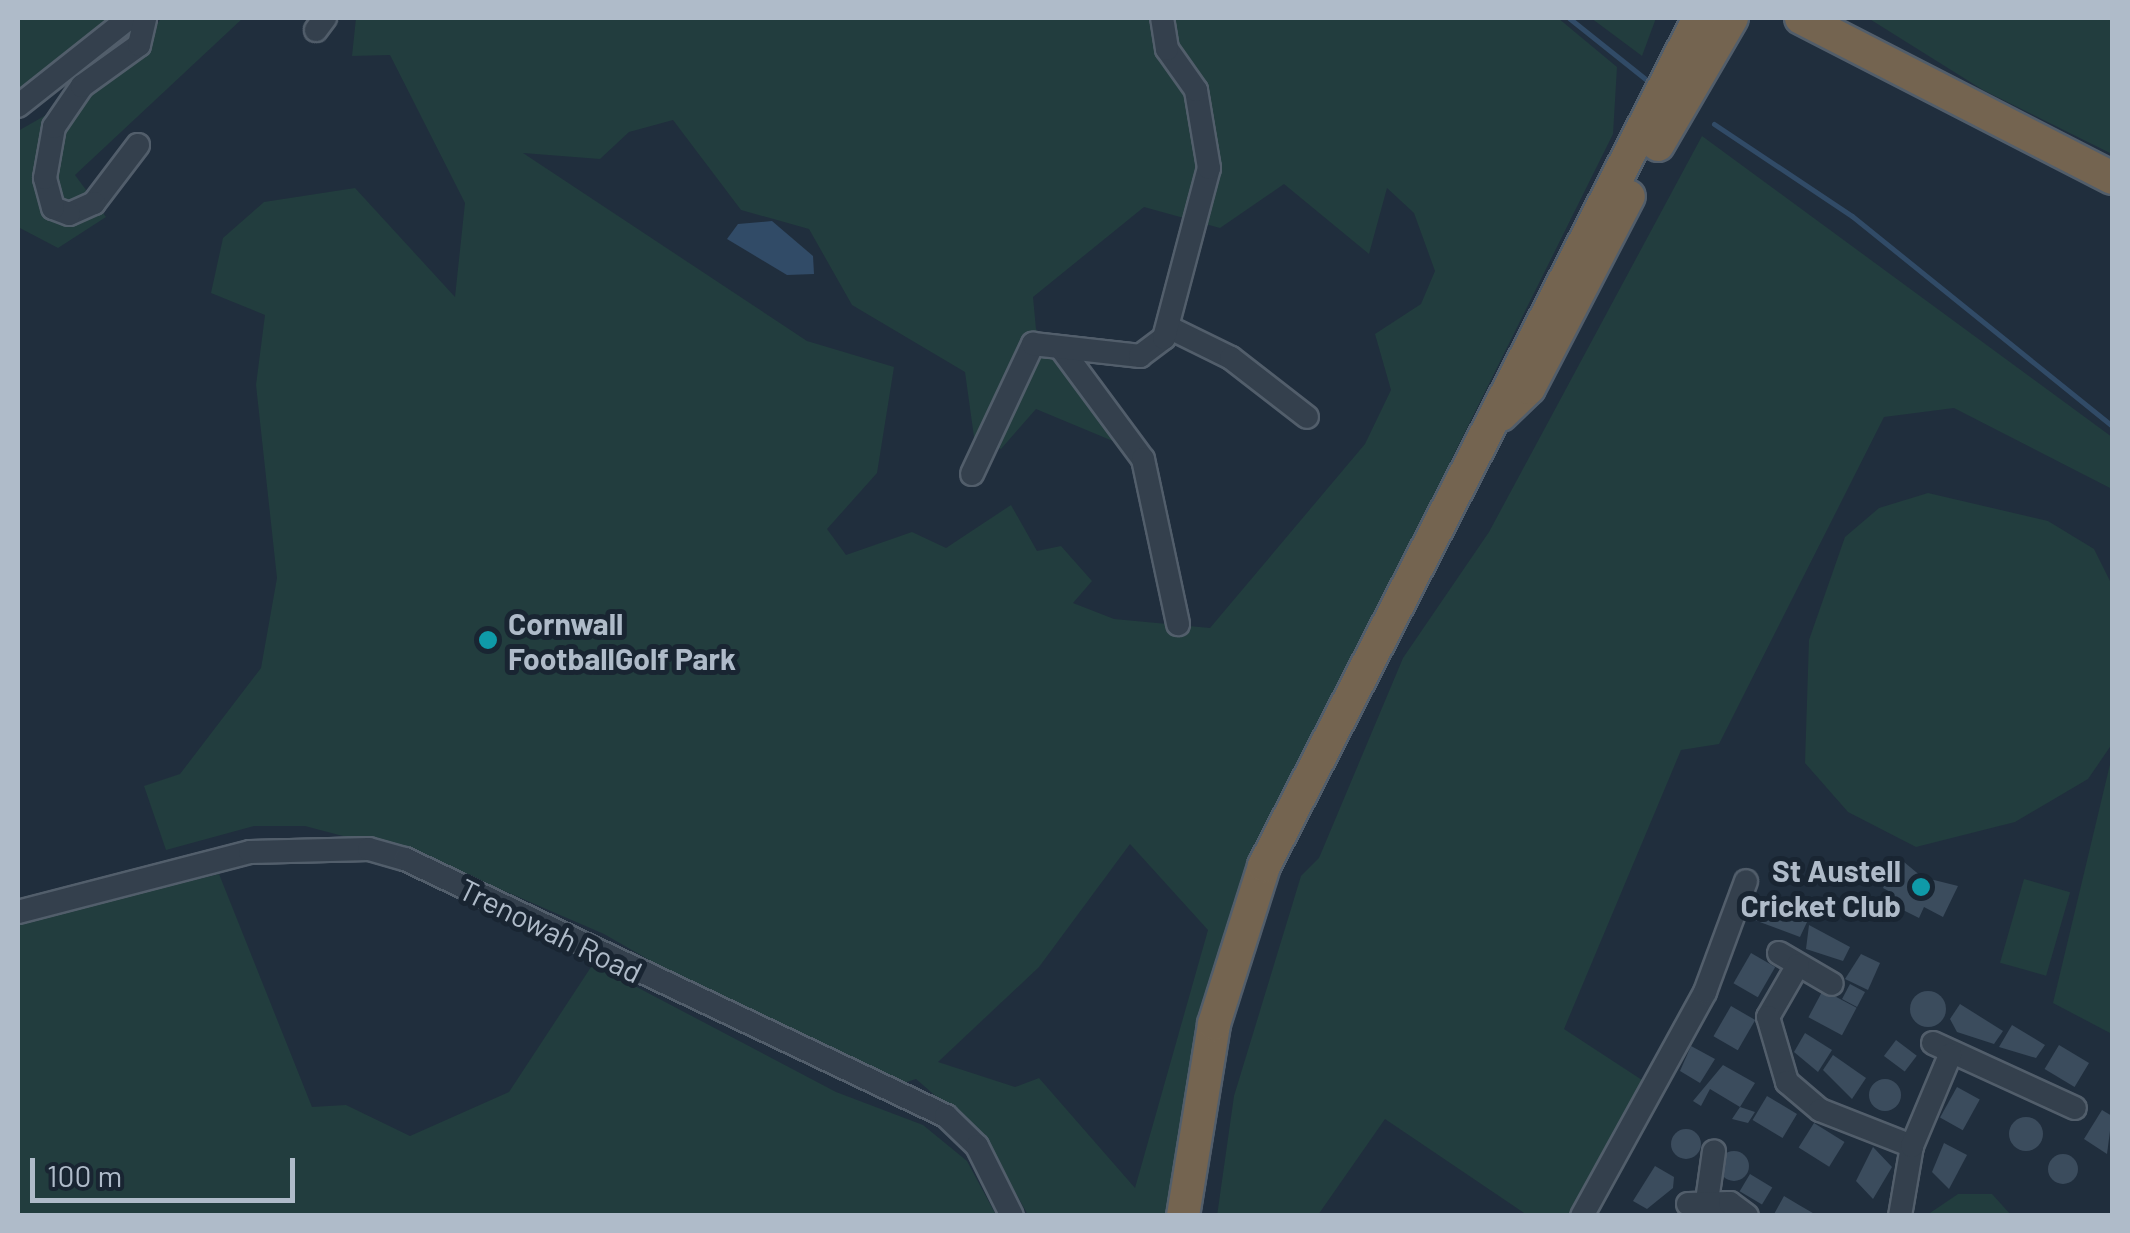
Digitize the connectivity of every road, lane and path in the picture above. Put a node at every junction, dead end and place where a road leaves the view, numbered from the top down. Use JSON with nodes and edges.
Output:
{"nodes":[{"id":1,"x":129,"y":18,"type":"edge"},
{"id":2,"x":146,"y":18,"type":"edge"},
{"id":3,"x":1162,"y":18,"type":"edge"},
{"id":4,"x":1699,"y":18,"type":"edge"},
{"id":5,"x":1732,"y":18,"type":"edge"},
{"id":6,"x":1800,"y":18,"type":"edge"},
{"id":7,"x":1851,"y":18,"type":"edge"},
{"id":8,"x":1940,"y":82,"type":"junction"},
{"id":9,"x":18,"y":106,"type":"edge"},
{"id":10,"x":138,"y":145,"type":"dead end"},
{"id":11,"x":2112,"y":178,"type":"edge"},
{"id":12,"x":1168,"y":326,"type":"junction"},
{"id":13,"x":1063,"y":351,"type":"junction"},
{"id":14,"x":1500,"y":415,"type":"junction"},
{"id":15,"x":1307,"y":417,"type":"dead end"},
{"id":16,"x":972,"y":474,"type":"dead end"},
{"id":17,"x":1178,"y":624,"type":"dead end"},
{"id":18,"x":1746,"y":881,"type":"dead end"},
{"id":19,"x":18,"y":912,"type":"edge"},
{"id":20,"x":1832,"y":984,"type":"dead end"},
{"id":21,"x":2076,"y":1108,"type":"dead end"},
{"id":22,"x":1912,"y":1146,"type":"junction"},
{"id":23,"x":1714,"y":1151,"type":"dead end"},
{"id":24,"x":1012,"y":1216,"type":"edge"},
{"id":25,"x":1182,"y":1216,"type":"edge"},
{"id":26,"x":1582,"y":1216,"type":"edge"},
{"id":27,"x":1747,"y":1216,"type":"edge"},
{"id":28,"x":1900,"y":1216,"type":"edge"}],
"edges":[{"from":1,"to":9,"type":"street"},
{"from":2,"to":10,"type":"street"},
{"from":3,"to":12,"type":"street"},
{"from":4,"to":14,"type":"highway"},
{"from":5,"to":14,"type":"highway"},
{"from":6,"to":8,"type":"highway"},
{"from":7,"to":8,"type":"highway"},
{"from":8,"to":11,"type":"highway"},
{"from":12,"to":13,"type":"street"},
{"from":12,"to":15,"type":"street"},
{"from":13,"to":16,"type":"street"},
{"from":13,"to":17,"type":"street"},
{"from":14,"to":25,"type":"highway"},
{"from":18,"to":26,"type":"street"},
{"from":19,"to":24,"type":"street","name":"Trenowah Road"},
{"from":20,"to":22,"type":"street"},
{"from":21,"to":22,"type":"street"},
{"from":22,"to":28,"type":"street"},
{"from":23,"to":27,"type":"street"}]}
